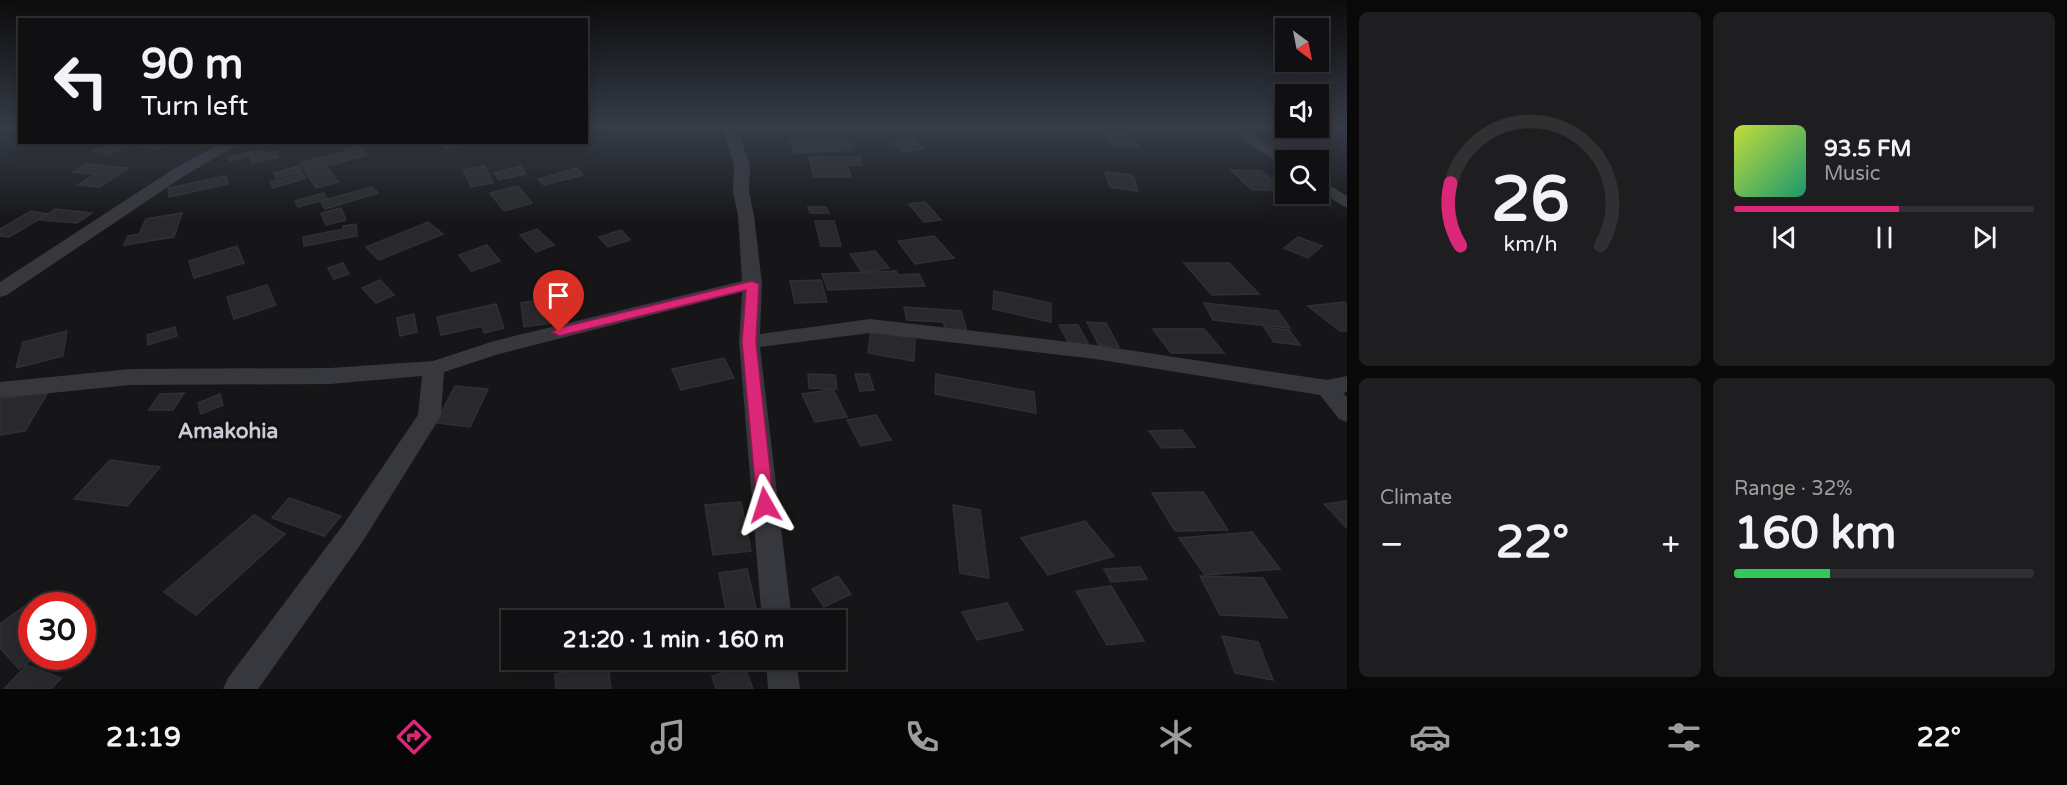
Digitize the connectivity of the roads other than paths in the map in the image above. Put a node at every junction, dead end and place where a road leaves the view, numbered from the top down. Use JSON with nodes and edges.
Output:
{"nodes":[{"id":1,"x":205,"y":158,"type":"edge"},
{"id":2,"x":740,"y":158,"type":"edge"},
{"id":3,"x":1329,"y":191,"type":"edge"},
{"id":4,"x":1347,"y":203,"type":"edge"},
{"id":5,"x":752,"y":284,"type":"junction"},
{"id":6,"x":0,"y":291,"type":"edge"},
{"id":7,"x":749,"y":342,"type":"junction"},
{"id":8,"x":434,"y":368,"type":"junction"},
{"id":9,"x":1337,"y":386,"type":"edge"},
{"id":10,"x":0,"y":390,"type":"edge"},
{"id":11,"x":1347,"y":413,"type":"edge"},
{"id":12,"x":776,"y":610,"type":"edge"},
{"id":13,"x":782,"y":670,"type":"edge"},
{"id":14,"x":239,"y":689,"type":"edge"},
{"id":15,"x":784,"y":689,"type":"edge"}],
"edges":[{"from":1,"to":6,"type":"street"},
{"from":2,"to":5,"type":"street"},
{"from":3,"to":4,"type":"street"},
{"from":5,"to":7,"type":"street"},
{"from":5,"to":8,"type":"street"},
{"from":7,"to":9,"type":"street"},
{"from":7,"to":12,"type":"street"},
{"from":8,"to":10,"type":"street"},
{"from":8,"to":14,"type":"street"},
{"from":9,"to":11,"type":"street"},
{"from":13,"to":15,"type":"street"}]}
